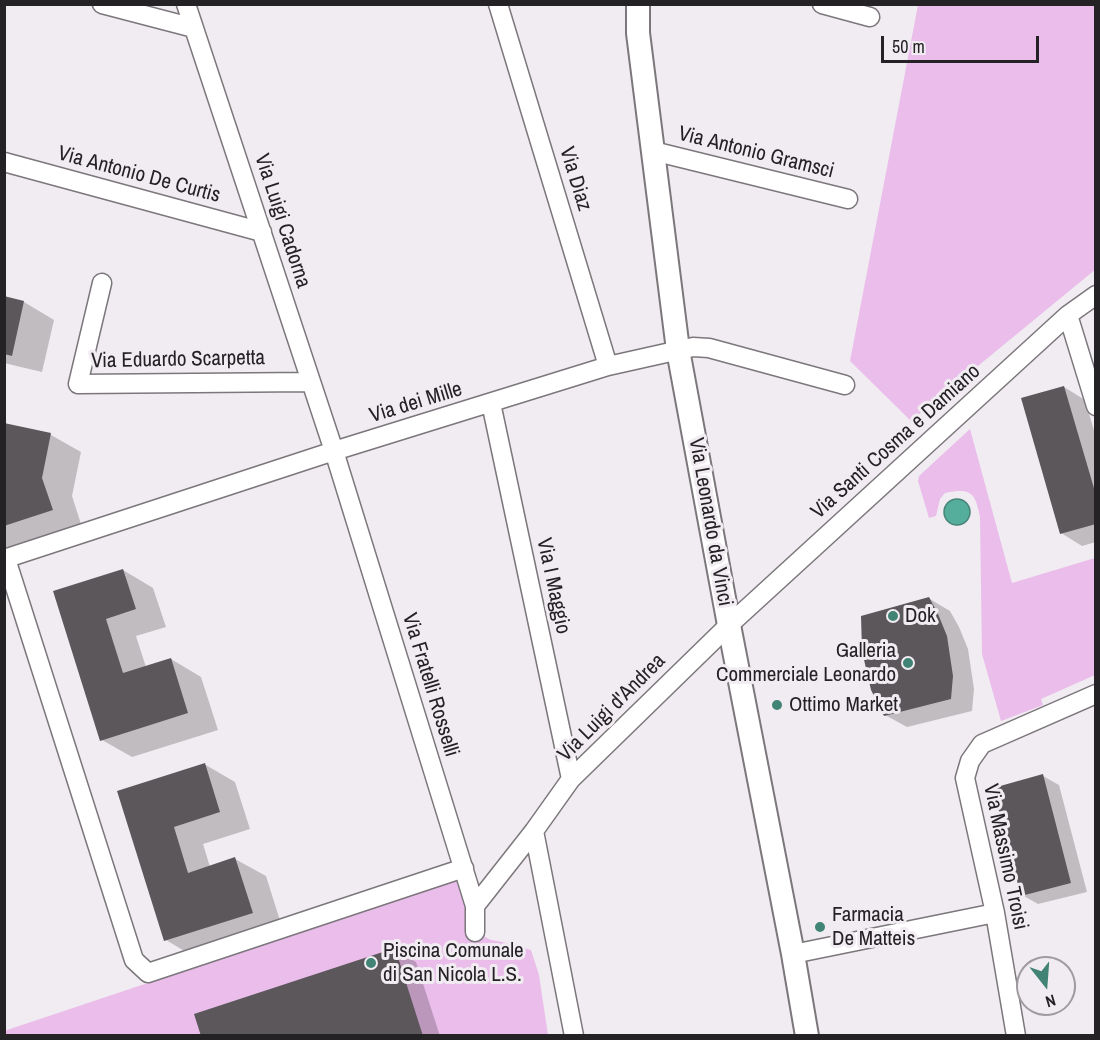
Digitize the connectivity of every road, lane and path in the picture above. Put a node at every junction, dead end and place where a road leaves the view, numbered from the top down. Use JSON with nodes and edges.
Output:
{"nodes":[{"id":1,"x":102,"y":4,"type":"edge"},
{"id":2,"x":186,"y":4,"type":"edge"},
{"id":3,"x":498,"y":4,"type":"edge"},
{"id":4,"x":638,"y":4,"type":"edge"},
{"id":5,"x":822,"y":4,"type":"edge"},
{"id":6,"x":870,"y":18,"type":"dead end"},
{"id":7,"x":194,"y":28,"type":"junction"},
{"id":8,"x":653,"y":151,"type":"junction"},
{"id":9,"x":4,"y":162,"type":"edge"},
{"id":10,"x":848,"y":199,"type":"dead end"},
{"id":11,"x":262,"y":232,"type":"junction"},
{"id":12,"x":102,"y":283,"type":"dead end"},
{"id":13,"x":1095,"y":295,"type":"edge"},
{"id":14,"x":1068,"y":315,"type":"junction"},
{"id":15,"x":678,"y":350,"type":"junction"},
{"id":16,"x":608,"y":366,"type":"junction"},
{"id":17,"x":310,"y":382,"type":"junction"},
{"id":18,"x":845,"y":385,"type":"dead end"},
{"id":19,"x":491,"y":403,"type":"junction"},
{"id":20,"x":1095,"y":406,"type":"edge"},
{"id":21,"x":334,"y":451,"type":"junction"},
{"id":22,"x":5,"y":559,"type":"edge"},
{"id":23,"x":729,"y":625,"type":"junction"},
{"id":24,"x":1095,"y":694,"type":"edge"},
{"id":25,"x":571,"y":780,"type":"junction"},
{"id":26,"x":534,"y":831,"type":"junction"},
{"id":27,"x":464,"y":868,"type":"junction"},
{"id":28,"x":475,"y":906,"type":"junction"},
{"id":29,"x":995,"y":913,"type":"junction"},
{"id":30,"x":475,"y":932,"type":"dead end"},
{"id":31,"x":793,"y":954,"type":"junction"},
{"id":32,"x":574,"y":1035,"type":"edge"},
{"id":33,"x":807,"y":1035,"type":"edge"},
{"id":34,"x":1016,"y":1035,"type":"edge"}],
"edges":[{"from":1,"to":7,"type":"street"},
{"from":2,"to":7,"type":"street","name":"Via Luigi Cadorna"},
{"from":3,"to":16,"type":"street","name":"Via Diaz"},
{"from":4,"to":8,"type":"street","name":"Via Leonardo da Vinci"},
{"from":5,"to":6,"type":"street"},
{"from":7,"to":11,"type":"street","name":"Via Luigi Cadorna"},
{"from":8,"to":10,"type":"street","name":"Via Antonio Gramsci"},
{"from":8,"to":15,"type":"street","name":"Via Leonardo da Vinci"},
{"from":9,"to":11,"type":"street","name":"Via Antonio De Curtis"},
{"from":11,"to":17,"type":"street","name":"Via Luigi Cadorna"},
{"from":12,"to":17,"type":"street","name":"Via Eduardo Scarpetta"},
{"from":13,"to":14,"type":"street","name":"Via Santi Cosma e Damiano"},
{"from":14,"to":20,"type":"street"},
{"from":14,"to":23,"type":"street","name":"Via Santi Cosma e Damiano"},
{"from":15,"to":16,"type":"street","name":"Via dei Mille"},
{"from":15,"to":18,"type":"street","name":"Via dei Mille"},
{"from":15,"to":23,"type":"street","name":"Via Leonardo da Vinci"},
{"from":16,"to":19,"type":"street","name":"Via dei Mille"},
{"from":17,"to":21,"type":"street","name":"Via Luigi Cadorna"},
{"from":19,"to":21,"type":"street","name":"Via dei Mille"},
{"from":19,"to":25,"type":"street","name":"Via I Maggio"},
{"from":21,"to":22,"type":"street","name":"Via dei Mille"},
{"from":21,"to":27,"type":"street","name":"Via Fratelli Rosselli"},
{"from":22,"to":27,"type":"street"},
{"from":23,"to":25,"type":"street","name":"Via Luigi d'Andrea"},
{"from":23,"to":31,"type":"street","name":"Via Leonardo da Vinci"},
{"from":24,"to":29,"type":"street","name":"Via Massimo Troisi"},
{"from":25,"to":26,"type":"street","name":"Via Luigi d'Andrea"},
{"from":26,"to":28,"type":"street","name":"Via Luigi d'Andrea"},
{"from":26,"to":32,"type":"street"},
{"from":27,"to":28,"type":"street","name":"Via Fratelli Rosselli"},
{"from":28,"to":30,"type":"street","name":"Via Fratelli Rosselli"},
{"from":29,"to":31,"type":"street"},
{"from":29,"to":34,"type":"street","name":"Via Massimo Troisi"},
{"from":31,"to":33,"type":"street","name":"Via Leonardo da Vinci"}]}
